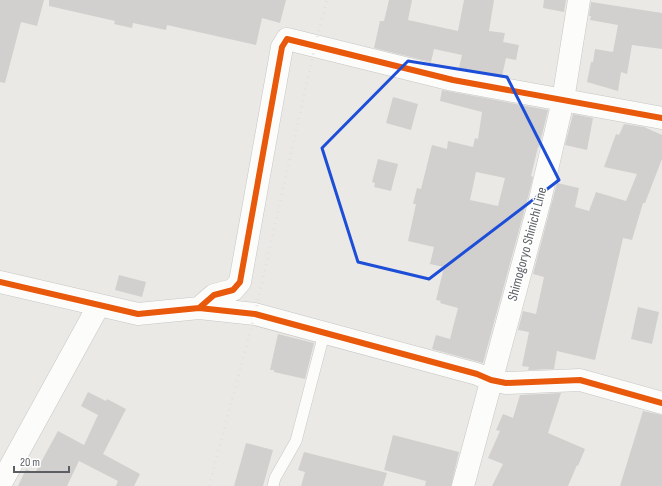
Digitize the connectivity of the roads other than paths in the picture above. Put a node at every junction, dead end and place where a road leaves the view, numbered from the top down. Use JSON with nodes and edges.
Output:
{"nodes":[{"id":1,"x":579,"y":0,"type":"edge"},
{"id":2,"x":563,"y":100,"type":"junction"},
{"id":3,"x":662,"y":118,"type":"edge"},
{"id":4,"x":0,"y":282,"type":"edge"},
{"id":5,"x":99,"y":305,"type":"junction"},
{"id":6,"x":199,"y":308,"type":"junction"},
{"id":7,"x":324,"y":334,"type":"junction"},
{"id":8,"x":491,"y":380,"type":"junction"},
{"id":9,"x":662,"y":403,"type":"edge"},
{"id":10,"x":0,"y":486,"type":"edge"},
{"id":11,"x":273,"y":486,"type":"edge"},
{"id":12,"x":463,"y":486,"type":"edge"}],
"edges":[{"from":1,"to":2,"type":"street","name":"Shimogoryo Shinichi Line"},
{"from":2,"to":3,"type":"street"},
{"from":2,"to":6,"type":"street"},
{"from":2,"to":8,"type":"street","name":"Shimogoryo Shinichi Line"},
{"from":4,"to":5,"type":"street"},
{"from":5,"to":6,"type":"street"},
{"from":5,"to":10,"type":"street"},
{"from":6,"to":7,"type":"street"},
{"from":7,"to":8,"type":"street"},
{"from":7,"to":11,"type":"lane"},
{"from":8,"to":9,"type":"street"},
{"from":8,"to":12,"type":"street","name":"Shimogoryo Shinichi Line"}]}
